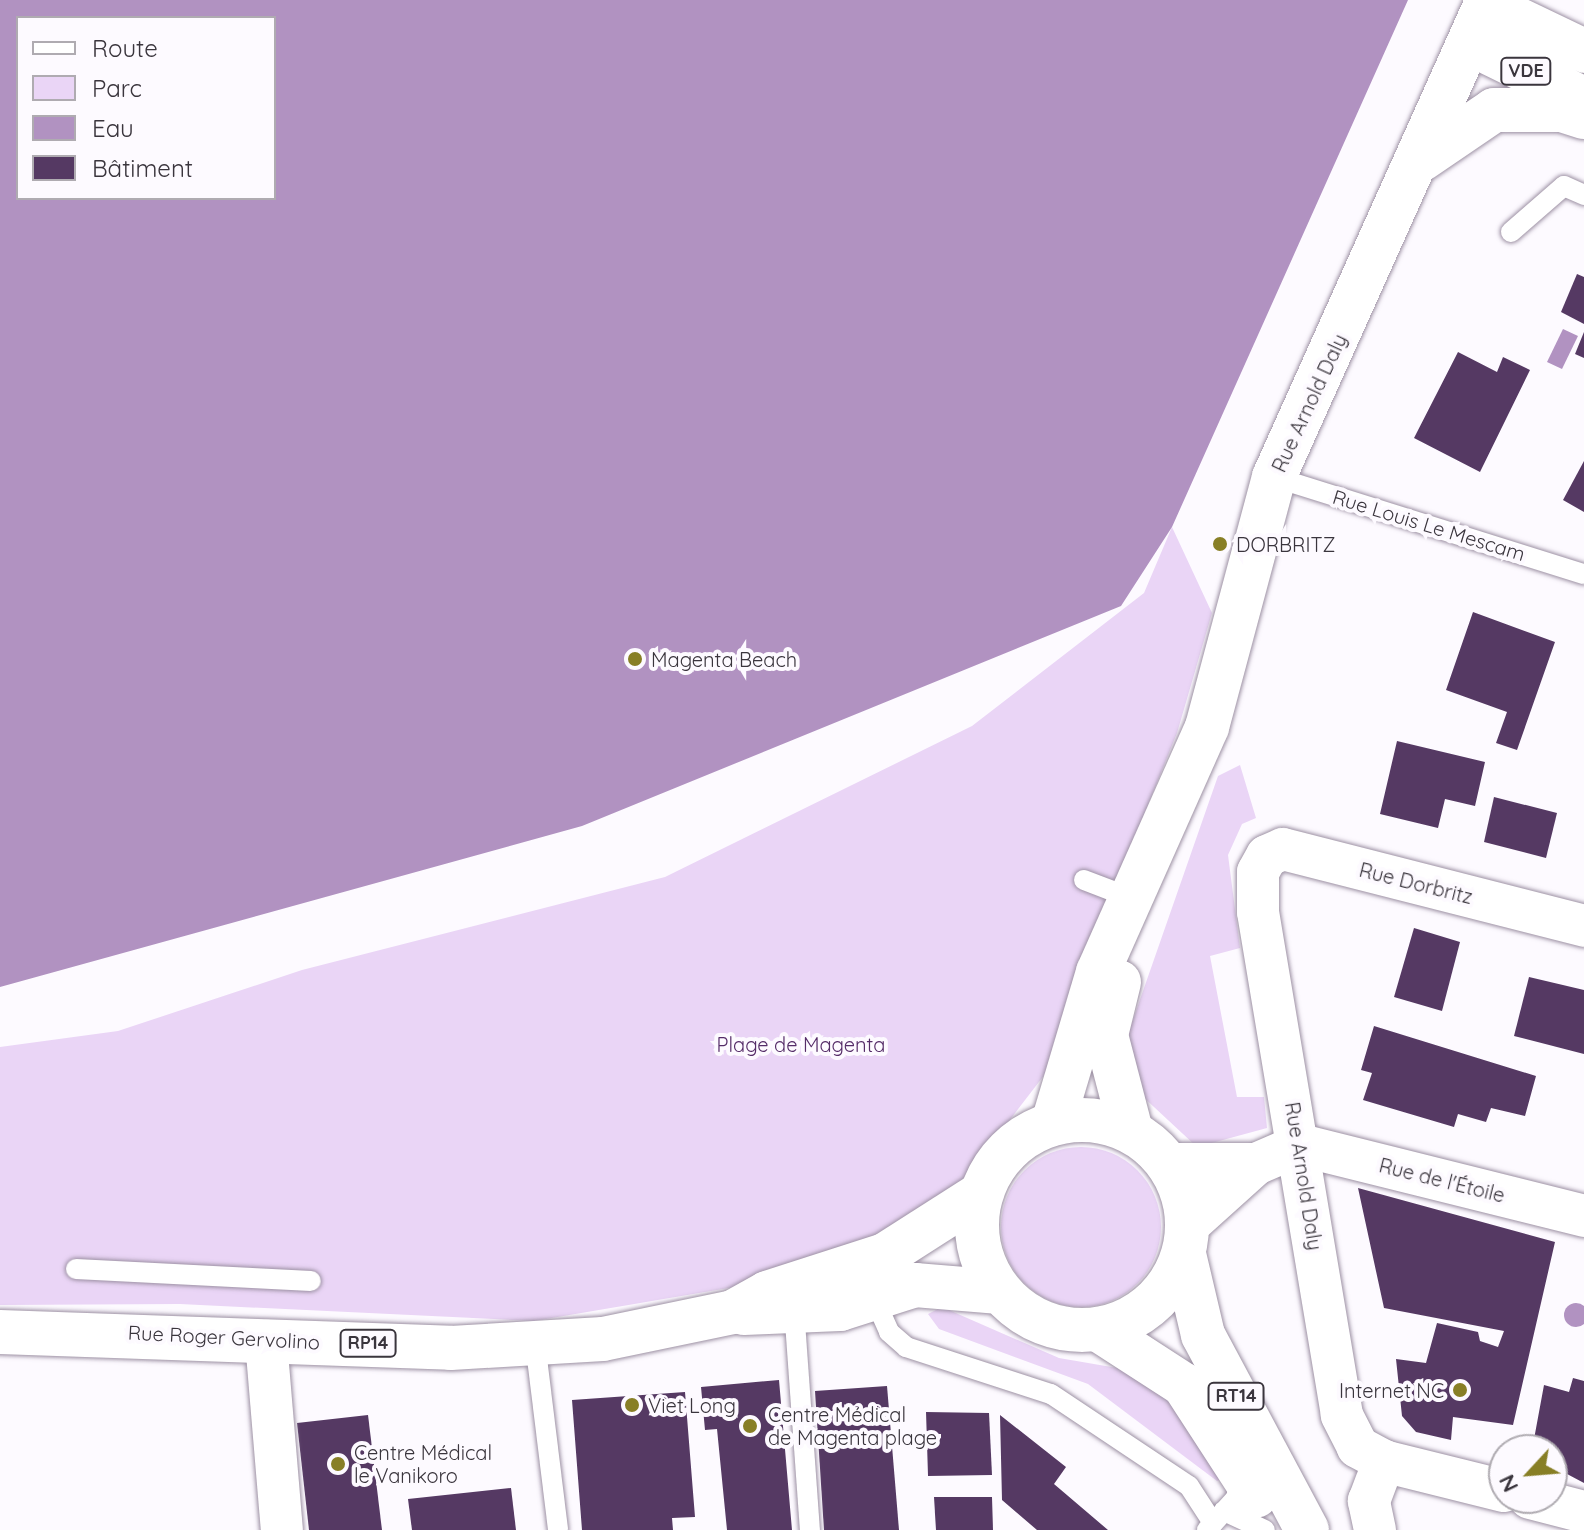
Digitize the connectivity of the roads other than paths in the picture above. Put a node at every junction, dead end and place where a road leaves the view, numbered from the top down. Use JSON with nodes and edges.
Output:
{"nodes":[{"id":1,"x":1538,"y":0,"type":"edge"},
{"id":2,"x":1477,"y":24,"type":"junction"},
{"id":3,"x":1584,"y":36,"type":"edge"},
{"id":4,"x":1584,"y":51,"type":"edge"},
{"id":5,"x":1584,"y":99,"type":"edge"},
{"id":6,"x":1584,"y":117,"type":"edge"},
{"id":7,"x":1420,"y":161,"type":"junction"},
{"id":8,"x":1584,"y":195,"type":"edge"},
{"id":9,"x":1511,"y":232,"type":"dead end"},
{"id":10,"x":1274,"y":477,"type":"junction"},
{"id":11,"x":1584,"y":574,"type":"edge"},
{"id":12,"x":1173,"y":817,"type":"junction"},
{"id":13,"x":1258,"y":872,"type":"joint"},
{"id":14,"x":1084,"y":880,"type":"dead end"},
{"id":15,"x":1131,"y":898,"type":"junction"},
{"id":16,"x":1584,"y":926,"type":"edge"},
{"id":17,"x":1053,"y":1123,"type":"junction"},
{"id":18,"x":1131,"y":1131,"type":"junction"},
{"id":19,"x":1300,"y":1145,"type":"junction"},
{"id":20,"x":1169,"y":1164,"type":"junction"},
{"id":21,"x":1256,"y":1164,"type":"junction"},
{"id":22,"x":982,"y":1193,"type":"junction"},
{"id":23,"x":1584,"y":1216,"type":"edge"},
{"id":24,"x":1186,"y":1240,"type":"junction"},
{"id":25,"x":76,"y":1269,"type":"dead end"},
{"id":26,"x":311,"y":1281,"type":"dead end"},
{"id":27,"x":1000,"y":1292,"type":"junction"},
{"id":28,"x":793,"y":1299,"type":"junction"},
{"id":29,"x":875,"y":1300,"type":"junction"},
{"id":30,"x":1099,"y":1330,"type":"junction"},
{"id":31,"x":0,"y":1332,"type":"edge"},
{"id":32,"x":266,"y":1341,"type":"junction"},
{"id":33,"x":535,"y":1342,"type":"junction"},
{"id":34,"x":1384,"y":1461,"type":"junction"},
{"id":35,"x":1242,"y":1471,"type":"junction"},
{"id":36,"x":1488,"y":1487,"type":"edge"},
{"id":37,"x":1215,"y":1522,"type":"edge"},
{"id":38,"x":282,"y":1530,"type":"edge"},
{"id":39,"x":558,"y":1530,"type":"edge"},
{"id":40,"x":810,"y":1530,"type":"edge"},
{"id":41,"x":1265,"y":1530,"type":"edge"},
{"id":42,"x":1274,"y":1530,"type":"edge"},
{"id":43,"x":1307,"y":1530,"type":"edge"},
{"id":44,"x":1375,"y":1530,"type":"edge"}],
"edges":[{"from":1,"to":3,"type":"main road"},
{"from":2,"to":4,"type":"main road","number":"VDE"},
{"from":2,"to":5,"type":"main road","number":"VDE"},
{"from":2,"to":7,"type":"main road","name":"Rue Arnold Daly"},
{"from":6,"to":7,"type":"main road"},
{"from":7,"to":10,"type":"main road","name":"Rue Arnold Daly"},
{"from":8,"to":9,"type":"lane"},
{"from":10,"to":11,"type":"lane","name":"Rue Louis Le Mescam"},
{"from":10,"to":12,"type":"main road","name":"Rue Arnold Daly"},
{"from":12,"to":15,"type":"main road","name":"Rue Arnold Daly"},
{"from":12,"to":18,"type":"main road","name":"Rue Arnold Daly"},
{"from":13,"to":16,"type":"street","name":"Rue Dorbritz"},
{"from":13,"to":19,"type":"street","name":"Rue Arnold Daly"},
{"from":14,"to":15,"type":"lane"},
{"from":15,"to":17,"type":"main road","name":"Rue Arnold Daly"},
{"from":17,"to":18,"type":"main road"},
{"from":17,"to":22,"type":"main road"},
{"from":18,"to":20,"type":"main road"},
{"from":19,"to":21,"type":"street"},
{"from":19,"to":23,"type":"street","name":"Rue de l'Étoile"},
{"from":19,"to":34,"type":"street","name":"Rue Arnold Daly"},
{"from":20,"to":21,"type":"street"},
{"from":20,"to":24,"type":"main road"},
{"from":21,"to":24,"type":"street"},
{"from":22,"to":27,"type":"main road"},
{"from":22,"to":28,"type":"main road","name":"Rue Roger Gervolino"},
{"from":24,"to":30,"type":"main road"},
{"from":24,"to":43,"type":"main road","number":"RT14"},
{"from":25,"to":26,"type":"lane"},
{"from":27,"to":29,"type":"main road","name":"Rue Roger Gervolino"},
{"from":27,"to":30,"type":"main road"},
{"from":28,"to":29,"type":"main road","name":"Rue Roger Gervolino"},
{"from":28,"to":33,"type":"main road","name":"Rue Roger Gervolino","number":"RP14"},
{"from":28,"to":40,"type":"lane"},
{"from":29,"to":37,"type":"lane"},
{"from":30,"to":35,"type":"main road","number":"RT14"},
{"from":31,"to":32,"type":"main road","name":"Rue Roger Gervolino","number":"RP14"},
{"from":32,"to":33,"type":"main road","name":"Rue Roger Gervolino","number":"RP14"},
{"from":32,"to":38,"type":"street"},
{"from":33,"to":39,"type":"lane"},
{"from":34,"to":36,"type":"street"},
{"from":34,"to":44,"type":"street"},
{"from":35,"to":37,"type":"lane"},
{"from":35,"to":42,"type":"main road","number":"RT14"},
{"from":37,"to":41,"type":"lane"}]}
